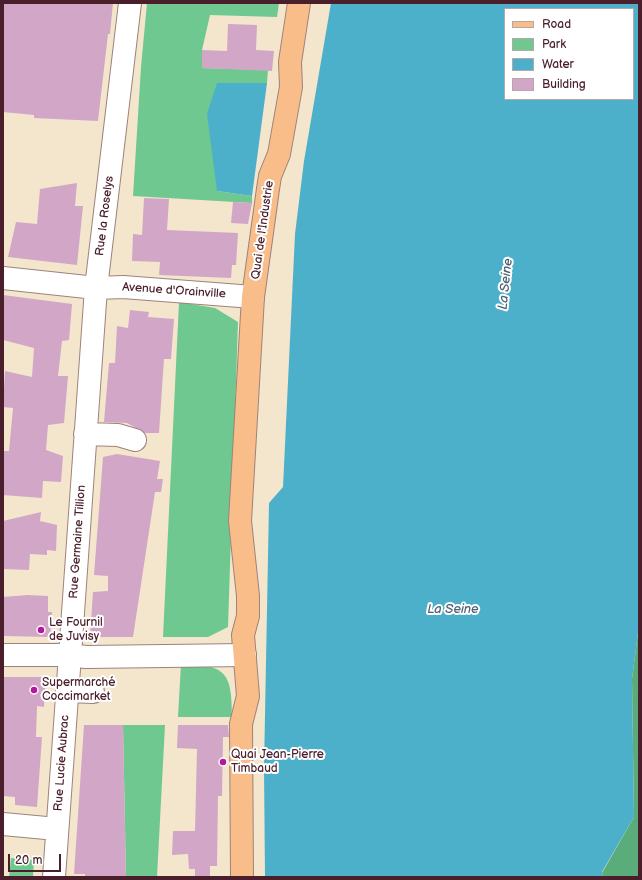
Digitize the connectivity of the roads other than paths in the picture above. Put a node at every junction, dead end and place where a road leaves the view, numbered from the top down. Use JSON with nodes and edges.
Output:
{"nodes":[{"id":1,"x":130,"y":3,"type":"edge"},
{"id":2,"x":299,"y":3,"type":"edge"},
{"id":3,"x":3,"y":278,"type":"edge"},
{"id":4,"x":96,"y":288,"type":"junction"},
{"id":5,"x":253,"y":296,"type":"junction"},
{"id":6,"x":85,"y":431,"type":"junction"},
{"id":7,"x":134,"y":440,"type":"dead end"},
{"id":8,"x":3,"y":655,"type":"edge"},
{"id":9,"x":70,"y":655,"type":"junction"},
{"id":10,"x":244,"y":655,"type":"junction"},
{"id":11,"x":68,"y":691,"type":"junction"},
{"id":12,"x":93,"y":692,"type":"dead end"},
{"id":13,"x":3,"y":824,"type":"edge"},
{"id":14,"x":57,"y":829,"type":"junction"},
{"id":15,"x":54,"y":877,"type":"edge"},
{"id":16,"x":242,"y":877,"type":"edge"}],
"edges":[{"from":1,"to":4,"type":"street","name":"Rue la Roselys"},
{"from":2,"to":5,"type":"main road","name":"Quai de l'Industrie"},
{"from":3,"to":4,"type":"street","name":"Avenue d'Orainville"},
{"from":4,"to":5,"type":"street","name":"Avenue d'Orainville"},
{"from":4,"to":6,"type":"street","name":"Rue la Roselys"},
{"from":5,"to":10,"type":"main road","name":"Quai de l'Industrie"},
{"from":6,"to":7,"type":"street"},
{"from":6,"to":9,"type":"street","name":"Rue Germaine Tillion"},
{"from":8,"to":9,"type":"street"},
{"from":9,"to":10,"type":"street"},
{"from":9,"to":11,"type":"street","name":"Rue Lucie Aubrac"},
{"from":10,"to":16,"type":"main road"},
{"from":11,"to":12,"type":"street"},
{"from":11,"to":14,"type":"street","name":"Rue Lucie Aubrac"},
{"from":13,"to":14,"type":"street"},
{"from":14,"to":15,"type":"street","name":"Rue Lucie Aubrac"}]}
